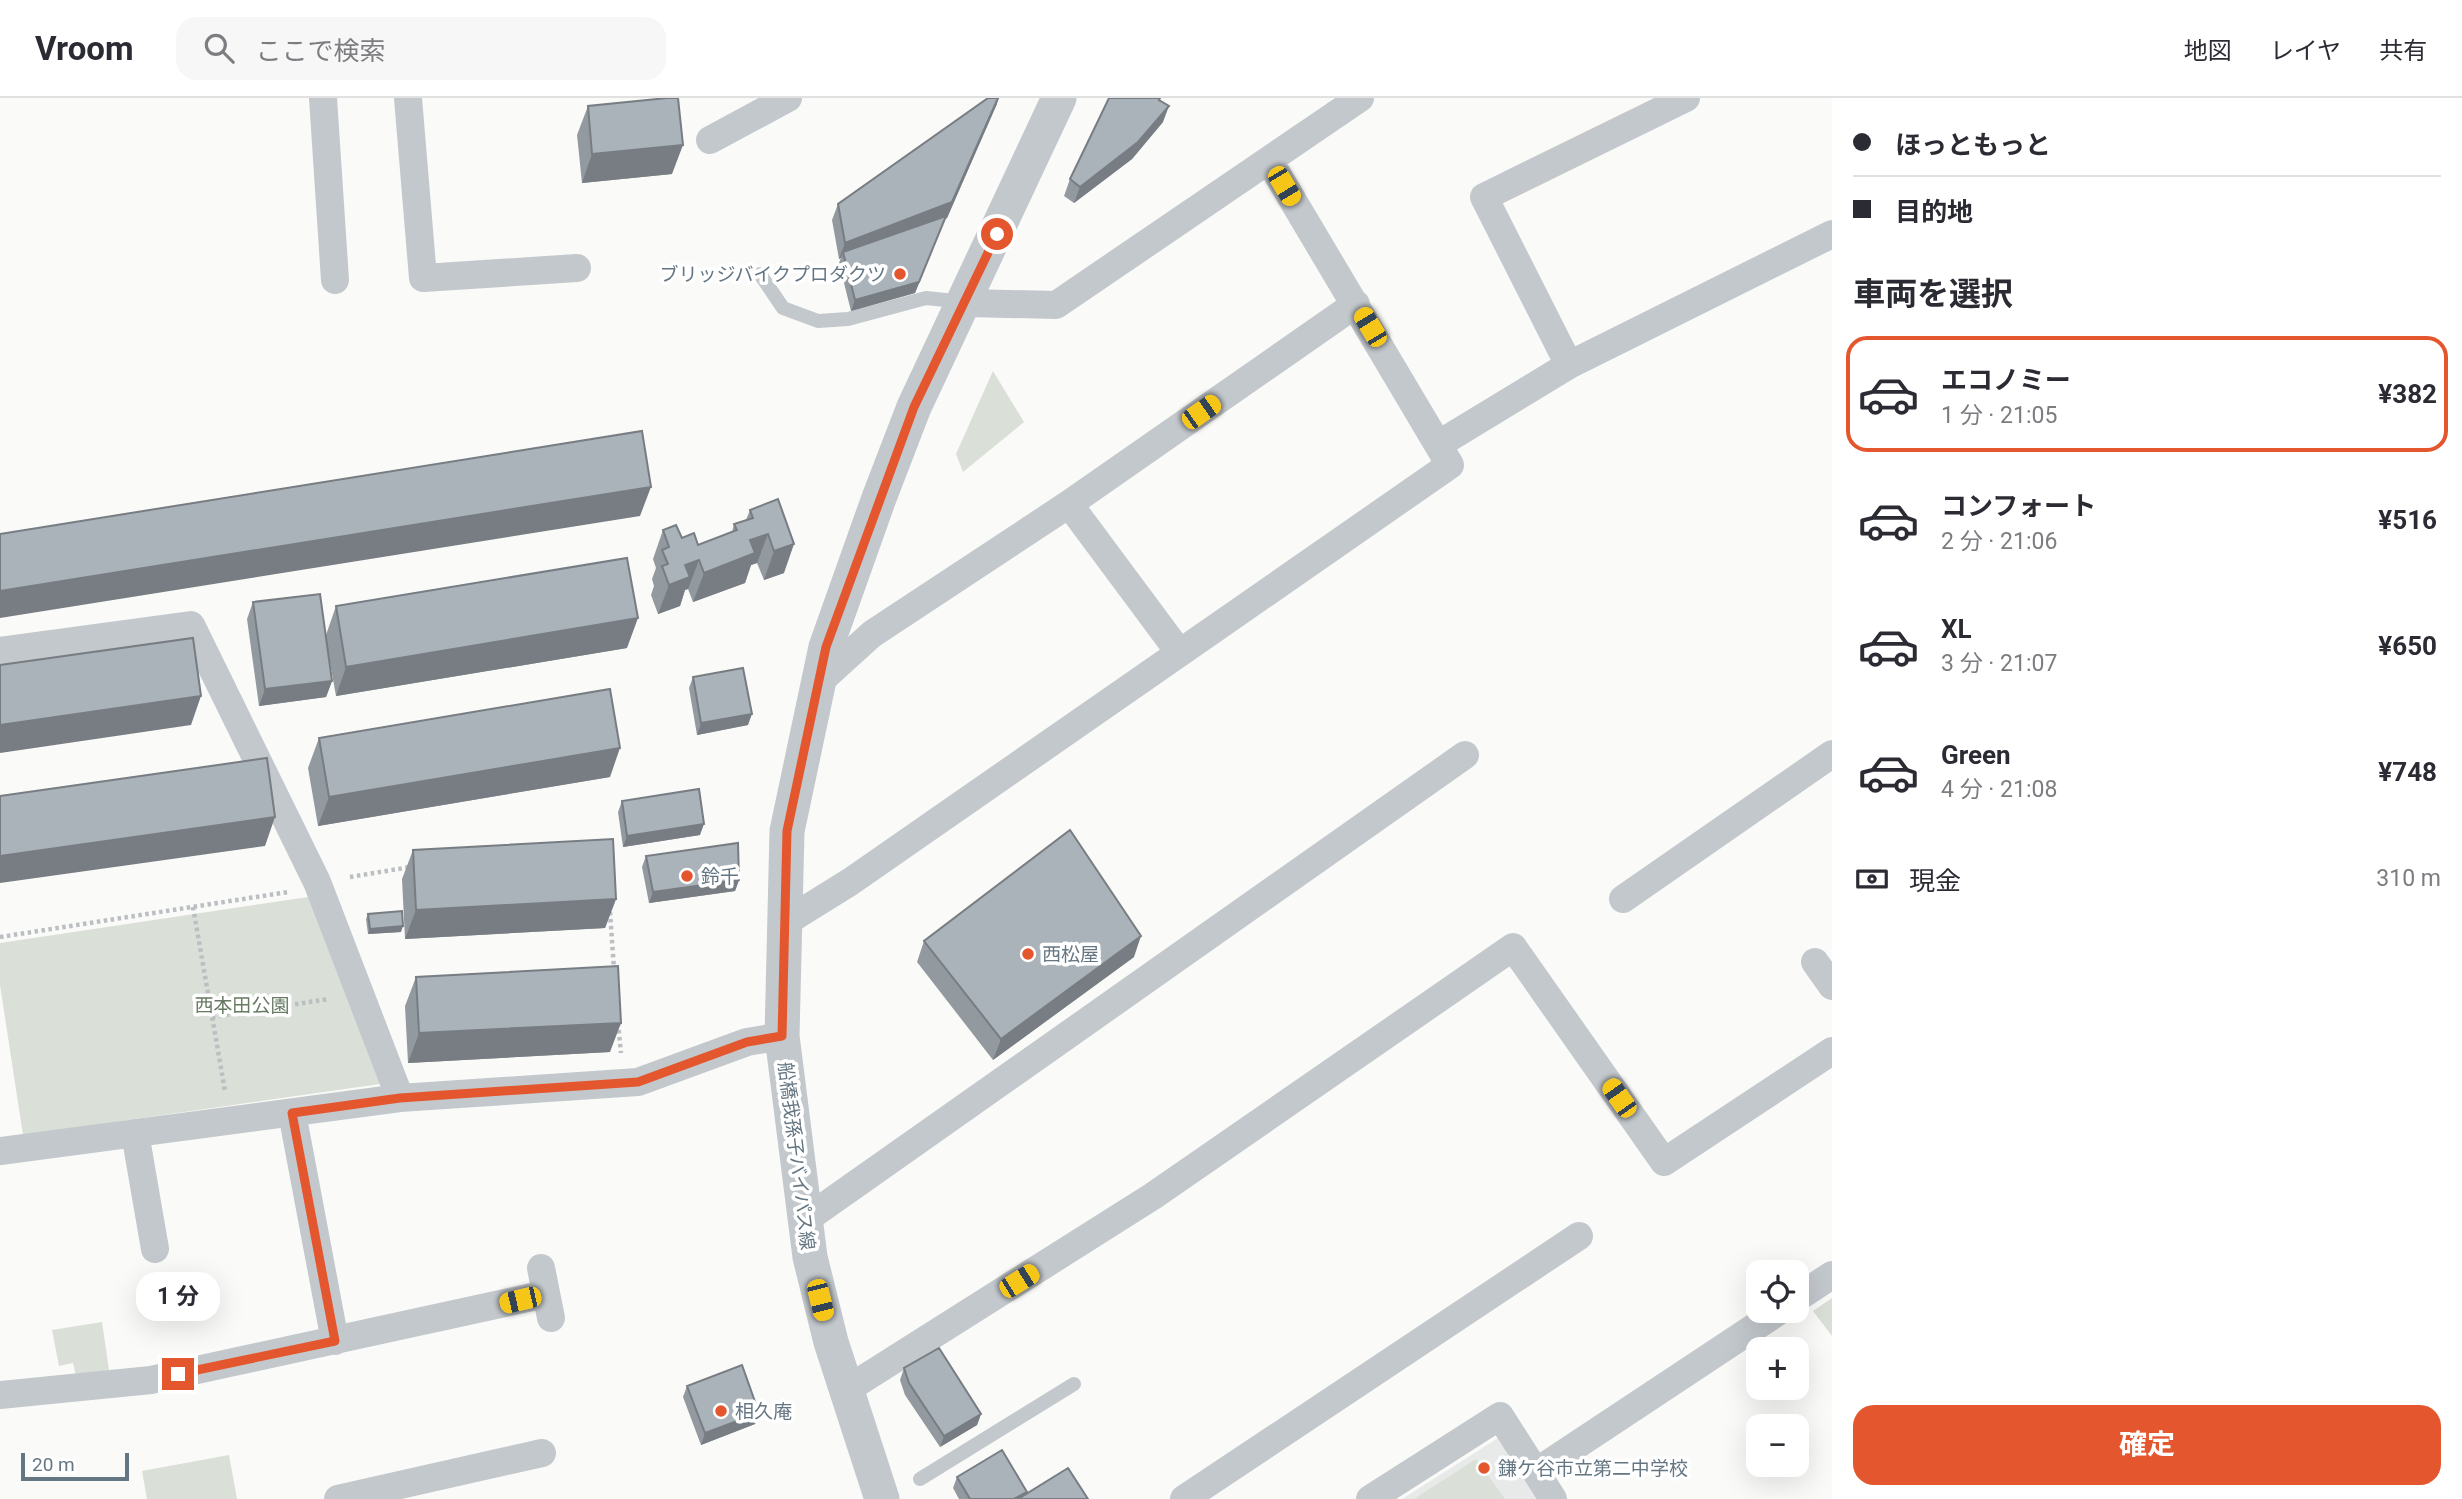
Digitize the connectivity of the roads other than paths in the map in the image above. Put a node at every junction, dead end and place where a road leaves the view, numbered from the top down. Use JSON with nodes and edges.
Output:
{"nodes":[{"id":1,"x":323,"y":98,"type":"edge"},
{"id":2,"x":408,"y":98,"type":"edge"},
{"id":3,"x":788,"y":98,"type":"edge"},
{"id":4,"x":1059,"y":98,"type":"edge"},
{"id":5,"x":1360,"y":98,"type":"edge"},
{"id":6,"x":1686,"y":98,"type":"edge"},
{"id":7,"x":710,"y":140,"type":"dead end"},
{"id":8,"x":1270,"y":162,"type":"junction"},
{"id":9,"x":1832,"y":234,"type":"edge"},
{"id":10,"x":577,"y":268,"type":"dead end"},
{"id":11,"x":760,"y":274,"type":"dead end"},
{"id":12,"x":335,"y":280,"type":"dead end"},
{"id":13,"x":965,"y":303,"type":"junction"},
{"id":14,"x":1356,"y":304,"type":"junction"},
{"id":15,"x":1569,"y":365,"type":"junction"},
{"id":16,"x":1439,"y":444,"type":"junction"},
{"id":17,"x":1069,"y":504,"type":"junction"},
{"id":18,"x":0,"y":651,"type":"edge"},
{"id":19,"x":1179,"y":652,"type":"junction"},
{"id":20,"x":818,"y":683,"type":"junction"},
{"id":21,"x":1832,"y":754,"type":"edge"},
{"id":22,"x":1465,"y":755,"type":"dead end"},
{"id":23,"x":1623,"y":899,"type":"dead end"},
{"id":24,"x":784,"y":923,"type":"junction"},
{"id":25,"x":1815,"y":961,"type":"dead end"},
{"id":26,"x":1832,"y":986,"type":"edge"},
{"id":27,"x":782,"y":1036,"type":"junction"},
{"id":28,"x":1832,"y":1051,"type":"edge"},
{"id":29,"x":400,"y":1098,"type":"junction"},
{"id":30,"x":292,"y":1113,"type":"junction"},
{"id":31,"x":135,"y":1133,"type":"junction"},
{"id":32,"x":0,"y":1151,"type":"edge"},
{"id":33,"x":805,"y":1220,"type":"junction"},
{"id":34,"x":1579,"y":1236,"type":"dead end"},
{"id":35,"x":155,"y":1249,"type":"dead end"},
{"id":36,"x":1832,"y":1275,"type":"edge"},
{"id":37,"x":1809,"y":1290,"type":"edge"},
{"id":38,"x":546,"y":1293,"type":"dead end"},
{"id":39,"x":1761,"y":1323,"type":"edge"},
{"id":40,"x":335,"y":1341,"type":"junction"},
{"id":41,"x":1074,"y":1384,"type":"dead end"},
{"id":42,"x":846,"y":1390,"type":"junction"},
{"id":43,"x":0,"y":1395,"type":"edge"},
{"id":44,"x":542,"y":1453,"type":"dead end"},
{"id":45,"x":1536,"y":1472,"type":"junction"},
{"id":46,"x":920,"y":1479,"type":"dead end"},
{"id":47,"x":338,"y":1499,"type":"edge"},
{"id":48,"x":882,"y":1499,"type":"edge"},
{"id":49,"x":1184,"y":1499,"type":"edge"},
{"id":50,"x":1370,"y":1499,"type":"edge"},
{"id":51,"x":1553,"y":1499,"type":"edge"}],
"edges":[{"from":1,"to":12,"type":"street"},
{"from":2,"to":10,"type":"street"},
{"from":3,"to":7,"type":"street"},
{"from":4,"to":13,"type":"street","name":"船橋我孫子バイパス線"},
{"from":5,"to":8,"type":"street"},
{"from":6,"to":15,"type":"street"},
{"from":8,"to":13,"type":"street"},
{"from":8,"to":14,"type":"street"},
{"from":9,"to":15,"type":"street"},
{"from":11,"to":13,"type":"lane"},
{"from":13,"to":20,"type":"street","name":"船橋我孫子バイパス線"},
{"from":14,"to":16,"type":"street"},
{"from":14,"to":17,"type":"street"},
{"from":15,"to":16,"type":"street"},
{"from":16,"to":19,"type":"street"},
{"from":17,"to":19,"type":"street"},
{"from":17,"to":20,"type":"street"},
{"from":18,"to":29,"type":"street"},
{"from":19,"to":24,"type":"street"},
{"from":20,"to":24,"type":"street","name":"船橋我孫子バイパス線"},
{"from":21,"to":23,"type":"street"},
{"from":22,"to":33,"type":"street"},
{"from":24,"to":27,"type":"street","name":"船橋我孫子バイパス線"},
{"from":25,"to":26,"type":"street"},
{"from":27,"to":29,"type":"street"},
{"from":27,"to":33,"type":"street","name":"船橋我孫子バイパス線"},
{"from":28,"to":42,"type":"street"},
{"from":29,"to":30,"type":"street"},
{"from":30,"to":31,"type":"street"},
{"from":30,"to":40,"type":"street"},
{"from":31,"to":32,"type":"street"},
{"from":31,"to":35,"type":"street"},
{"from":33,"to":42,"type":"street","name":"船橋我孫子バイパス線"},
{"from":34,"to":49,"type":"street"},
{"from":36,"to":37,"type":"street"},
{"from":38,"to":40,"type":"street"},
{"from":39,"to":45,"type":"street"},
{"from":40,"to":43,"type":"street"},
{"from":41,"to":46,"type":"lane"},
{"from":42,"to":48,"type":"street","name":"船橋我孫子バイパス線"},
{"from":44,"to":47,"type":"street"},
{"from":45,"to":50,"type":"street"},
{"from":45,"to":51,"type":"street"}]}
